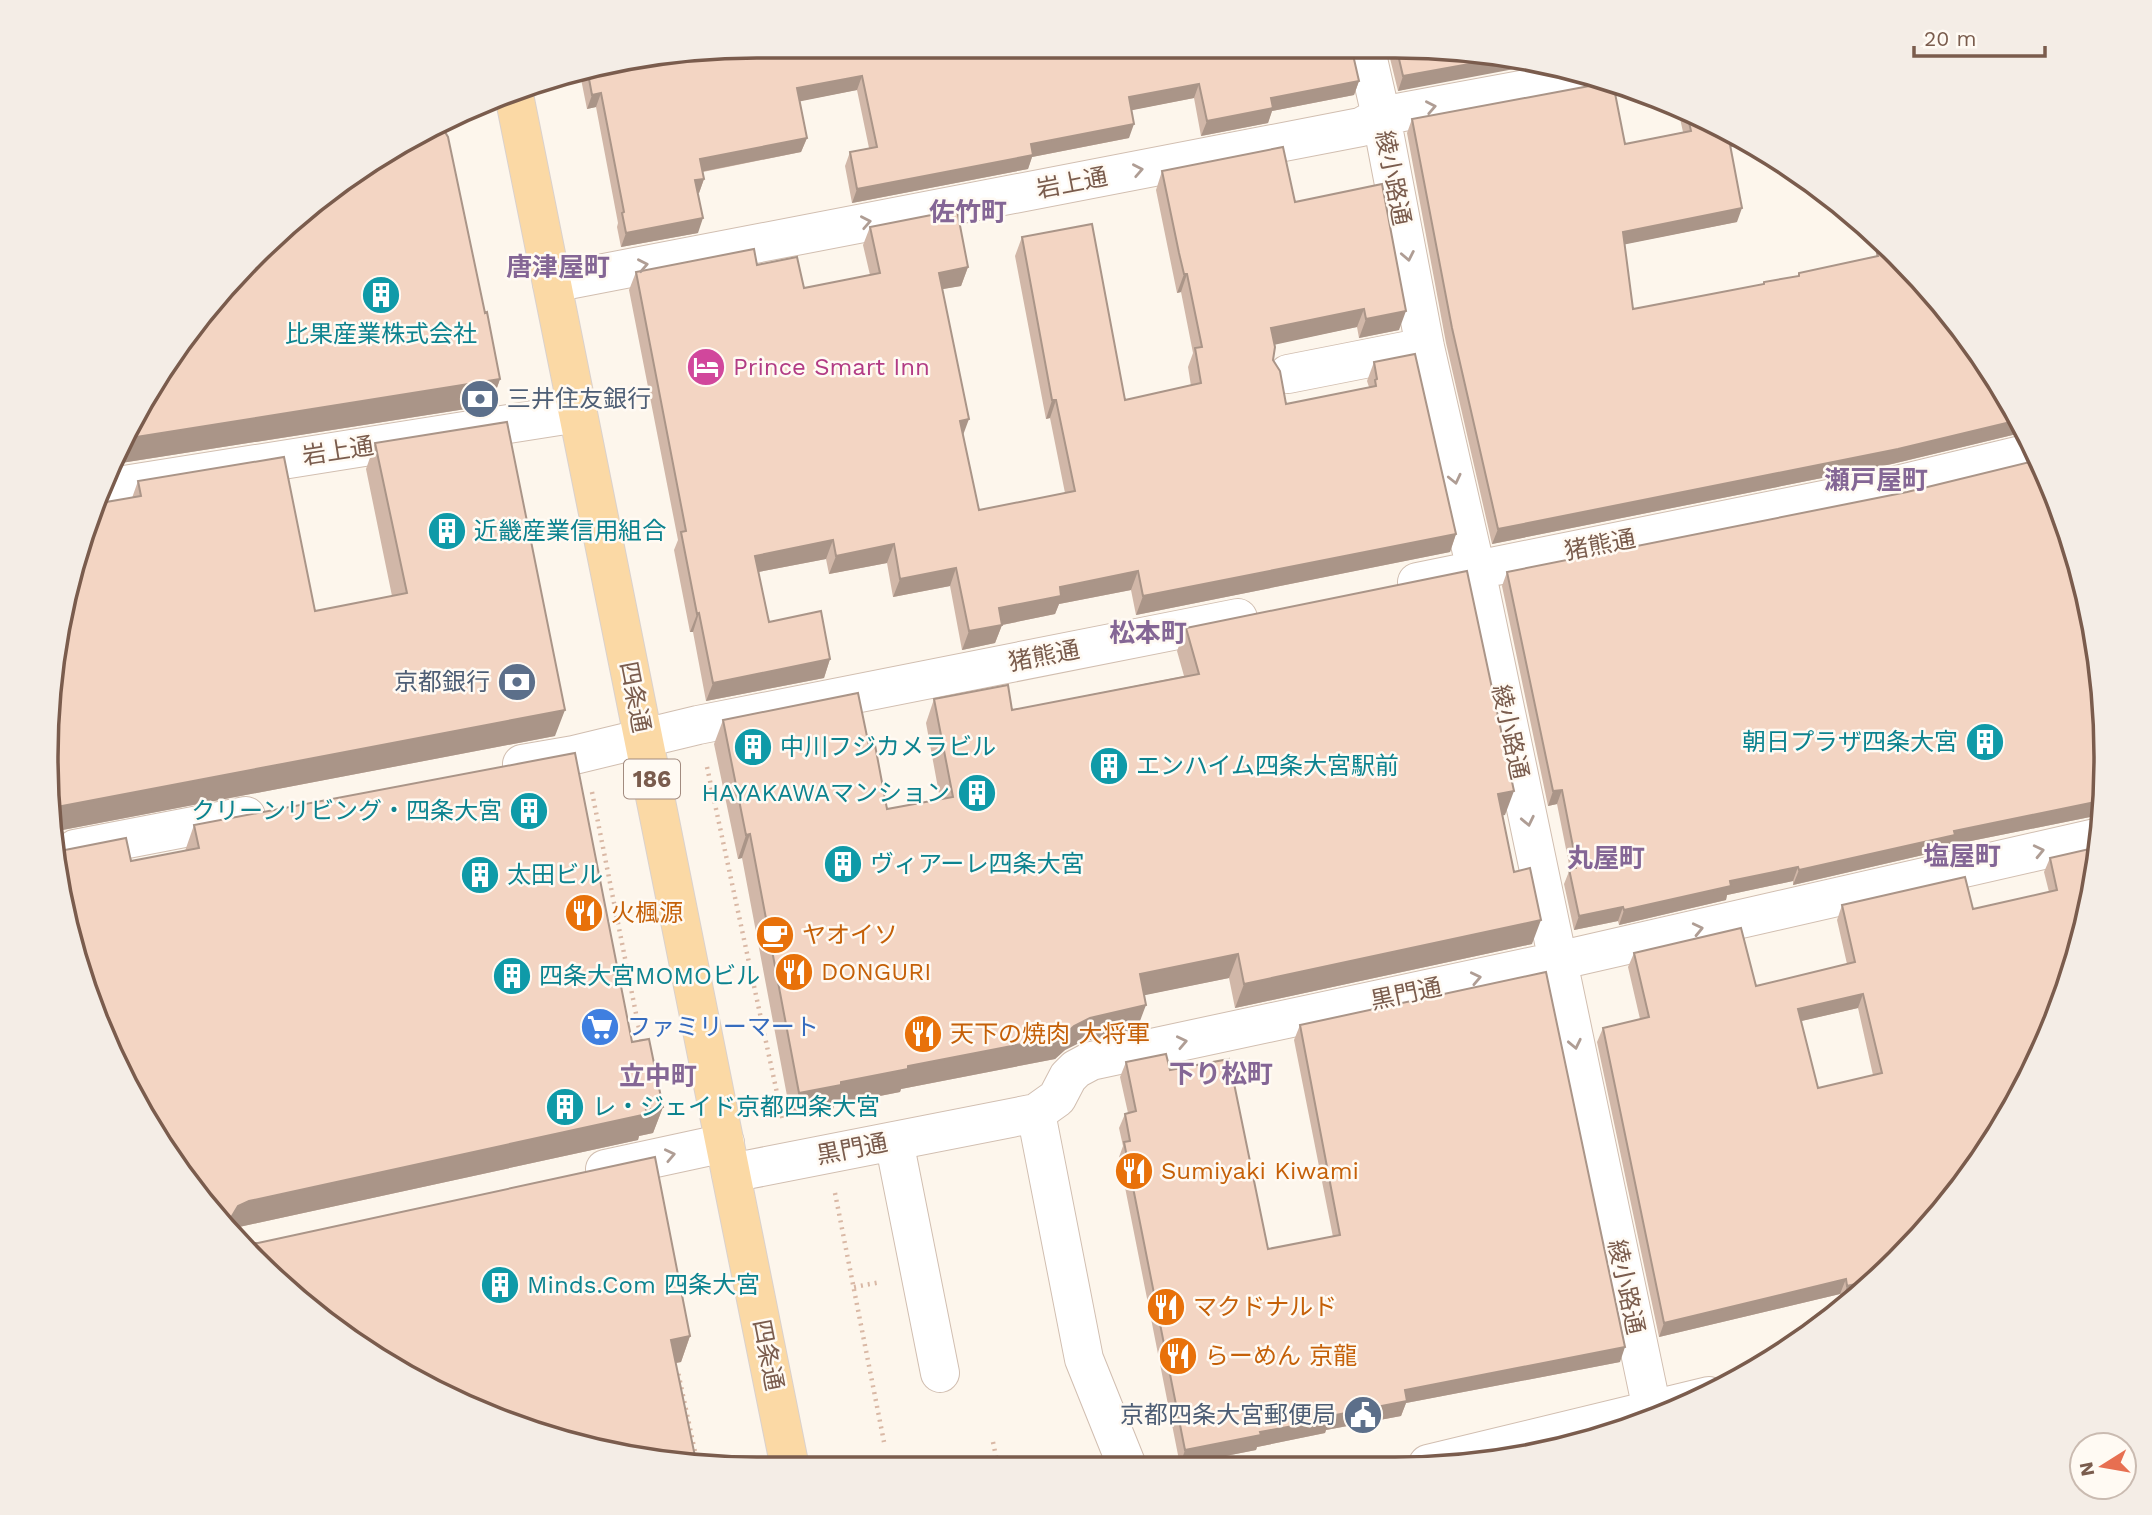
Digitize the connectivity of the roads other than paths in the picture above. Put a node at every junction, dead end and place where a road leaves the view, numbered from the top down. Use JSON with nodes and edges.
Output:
{"nodes":[{"id":1,"x":1368,"y":58,"type":"edge"},
{"id":2,"x":1571,"y":81,"type":"edge"},
{"id":3,"x":515,"y":102,"type":"edge"},
{"id":4,"x":1381,"y":116,"type":"junction"},
{"id":5,"x":552,"y":283,"type":"junction"},
{"id":6,"x":1425,"y":347,"type":"junction"},
{"id":7,"x":1288,"y":374,"type":"dead end"},
{"id":8,"x":578,"y":413,"type":"junction"},
{"id":9,"x":2025,"y":455,"type":"edge"},
{"id":10,"x":112,"y":487,"type":"edge"},
{"id":11,"x":1476,"y":570,"type":"junction"},
{"id":12,"x":1380,"y":589,"type":"edge"},
{"id":13,"x":1271,"y":611,"type":"edge"},
{"id":14,"x":643,"y":737,"type":"junction"},
{"id":15,"x":492,"y":770,"type":"edge"},
{"id":16,"x":273,"y":811,"type":"edge"},
{"id":17,"x":2089,"y":839,"type":"edge"},
{"id":18,"x":64,"y":852,"type":"edge"},
{"id":19,"x":1557,"y":961,"type":"junction"},
{"id":20,"x":1036,"y":1113,"type":"junction"},
{"id":21,"x":894,"y":1141,"type":"junction"},
{"id":22,"x":728,"y":1158,"type":"junction"},
{"id":23,"x":566,"y":1177,"type":"edge"},
{"id":24,"x":940,"y":1373,"type":"dead end"},
{"id":25,"x":1652,"y":1408,"type":"edge"},
{"id":26,"x":1591,"y":1429,"type":"edge"},
{"id":27,"x":1492,"y":1450,"type":"edge"},
{"id":28,"x":786,"y":1457,"type":"edge"},
{"id":29,"x":1125,"y":1457,"type":"edge"}],
"edges":[{"from":1,"to":4,"type":"street","name":"綾小路通"},
{"from":4,"to":2,"type":"street","name":"岩上通","one_way":true},
{"from":3,"to":5,"type":"main road","name":"四条通","number":"186"},
{"from":5,"to":4,"type":"street","name":"岩上通","one_way":true},
{"from":4,"to":6,"type":"street","name":"綾小路通","one_way":true},
{"from":5,"to":8,"type":"main road","name":"四条通","number":"186"},
{"from":6,"to":7,"type":"street"},
{"from":6,"to":11,"type":"street","name":"綾小路通","one_way":true},
{"from":8,"to":10,"type":"street","name":"岩上通"},
{"from":8,"to":14,"type":"main road","name":"四条通","number":"186"},
{"from":9,"to":11,"type":"street","name":"猪熊通"},
{"from":11,"to":12,"type":"street","name":"猪熊通"},
{"from":11,"to":19,"type":"street","name":"綾小路通","one_way":true},
{"from":13,"to":14,"type":"street","name":"猪熊通"},
{"from":14,"to":15,"type":"street","name":"猪熊通"},
{"from":14,"to":22,"type":"main road","name":"四条通","number":"186"},
{"from":16,"to":18,"type":"street"},
{"from":19,"to":17,"type":"street","name":"黒門通","one_way":true},
{"from":20,"to":19,"type":"street","name":"黒門通","one_way":true},
{"from":19,"to":25,"type":"street","name":"綾小路通","one_way":true},
{"from":20,"to":21,"type":"street","name":"黒門通"},
{"from":20,"to":29,"type":"street"},
{"from":21,"to":22,"type":"street","name":"黒門通"},
{"from":21,"to":24,"type":"street"},
{"from":23,"to":22,"type":"street","name":"黒門通","one_way":true},
{"from":22,"to":28,"type":"main road","name":"四条通","number":"186"},
{"from":26,"to":27,"type":"street"}]}
